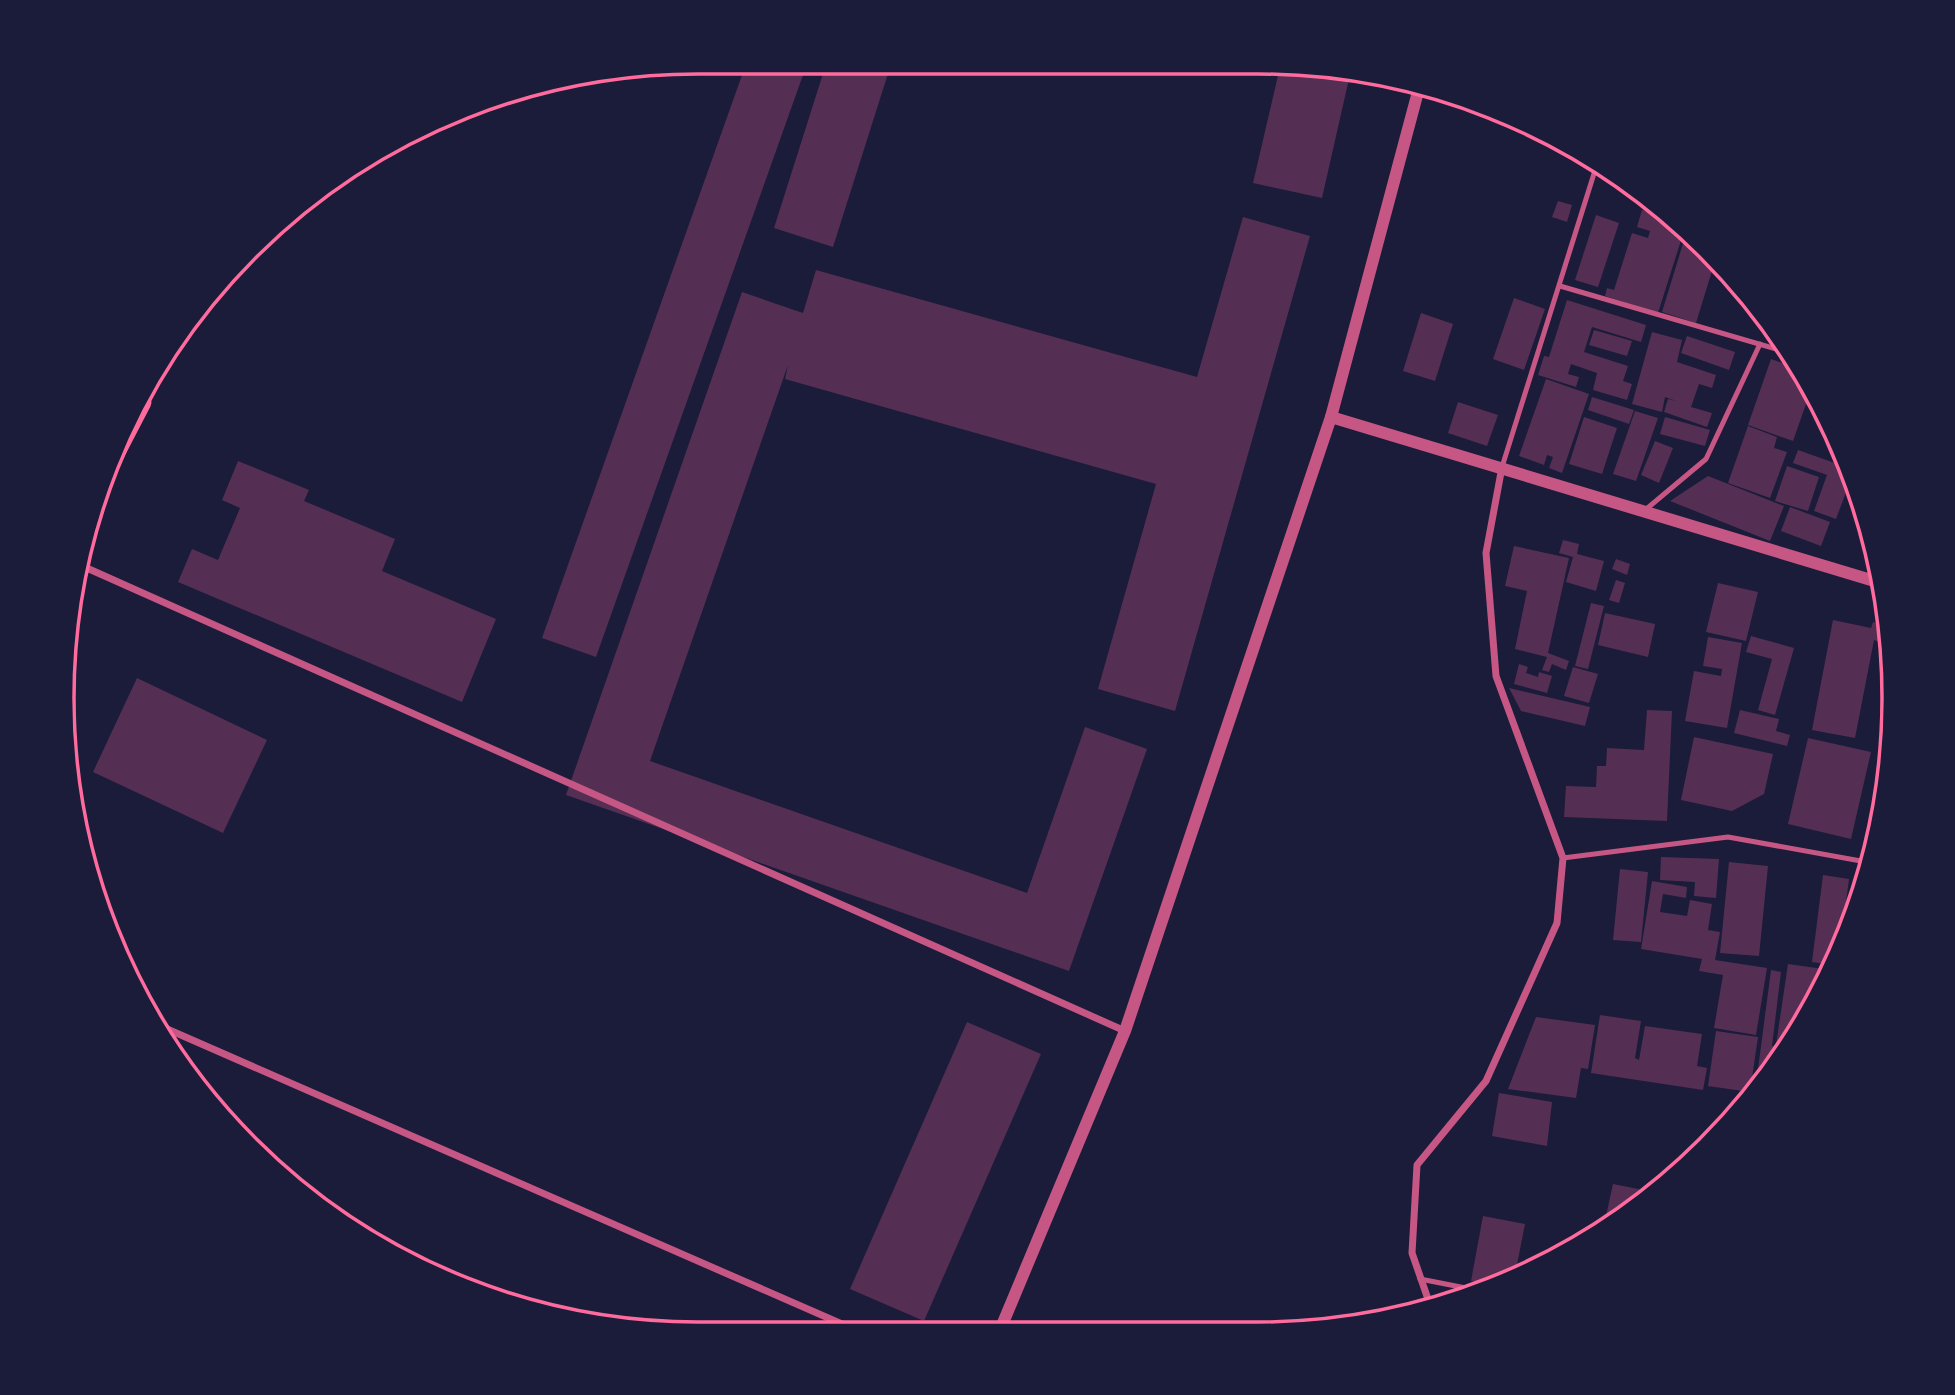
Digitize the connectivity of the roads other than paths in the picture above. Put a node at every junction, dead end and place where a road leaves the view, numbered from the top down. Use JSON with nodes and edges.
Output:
{"nodes":[{"id":1,"x":1417,"y":95,"type":"edge"},
{"id":2,"x":1594,"y":173,"type":"edge"},
{"id":3,"x":1560,"y":286,"type":"junction"},
{"id":4,"x":1760,"y":344,"type":"junction"},
{"id":5,"x":1774,"y":348,"type":"edge"},
{"id":6,"x":1331,"y":416,"type":"junction"},
{"id":7,"x":1502,"y":467,"type":"junction"},
{"id":8,"x":1644,"y":511,"type":"junction"},
{"id":9,"x":87,"y":568,"type":"edge"},
{"id":10,"x":1871,"y":580,"type":"edge"},
{"id":11,"x":1563,"y":858,"type":"junction"},
{"id":12,"x":1859,"y":861,"type":"edge"},
{"id":13,"x":170,"y":1030,"type":"edge"},
{"id":14,"x":1125,"y":1031,"type":"junction"},
{"id":15,"x":1420,"y":1279,"type":"junction"},
{"id":16,"x":1461,"y":1287,"type":"edge"},
{"id":17,"x":1427,"y":1297,"type":"edge"},
{"id":18,"x":837,"y":1322,"type":"edge"},
{"id":19,"x":1003,"y":1322,"type":"edge"}],
"edges":[{"from":1,"to":6,"type":"street"},
{"from":2,"to":3,"type":"lane"},
{"from":3,"to":4,"type":"lane"},
{"from":3,"to":7,"type":"lane"},
{"from":4,"to":5,"type":"lane"},
{"from":4,"to":8,"type":"lane"},
{"from":6,"to":7,"type":"street"},
{"from":6,"to":14,"type":"street"},
{"from":7,"to":8,"type":"street"},
{"from":7,"to":11,"type":"street"},
{"from":8,"to":10,"type":"street"},
{"from":9,"to":14,"type":"street"},
{"from":11,"to":12,"type":"lane"},
{"from":11,"to":15,"type":"street"},
{"from":13,"to":18,"type":"street"},
{"from":14,"to":19,"type":"street"},
{"from":15,"to":16,"type":"lane"},
{"from":15,"to":17,"type":"street"}]}
